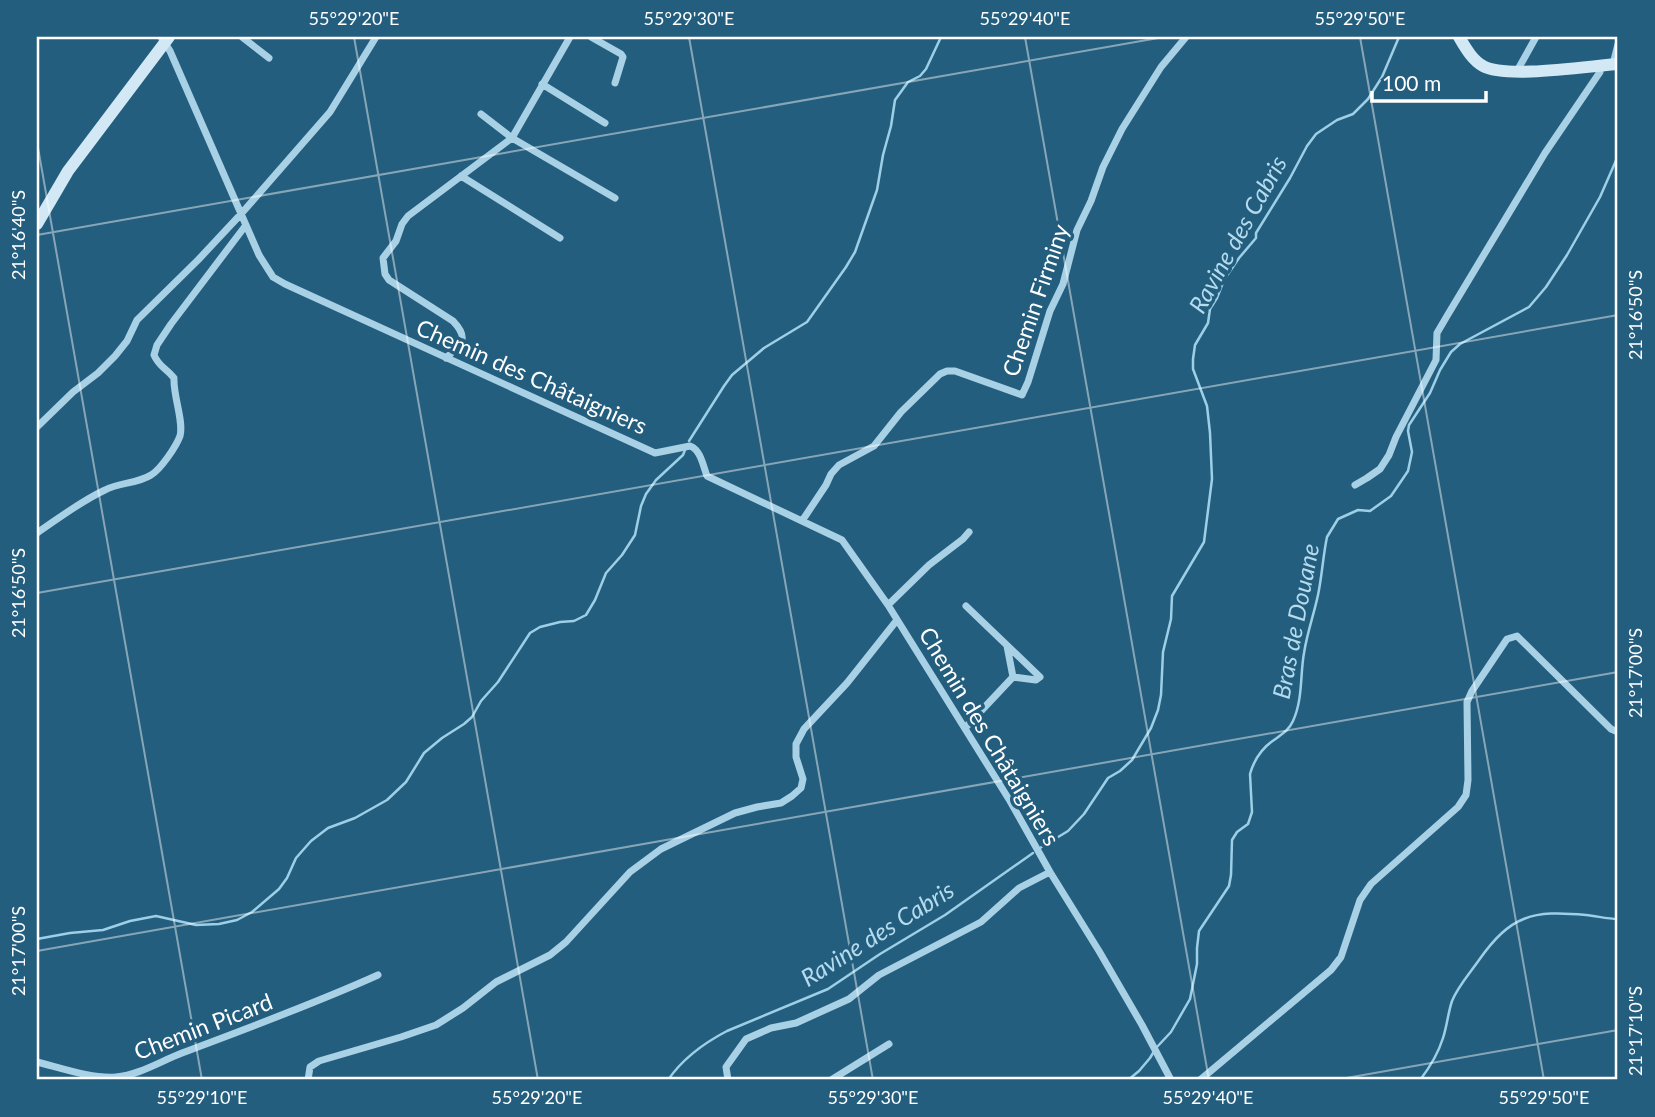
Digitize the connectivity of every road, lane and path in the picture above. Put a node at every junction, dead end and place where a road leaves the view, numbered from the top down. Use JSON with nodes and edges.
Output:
{"nodes":[{"id":1,"x":242,"y":37,"type":"edge"},
{"id":2,"x":376,"y":37,"type":"edge"},
{"id":3,"x":570,"y":37,"type":"edge"},
{"id":4,"x":591,"y":37,"type":"edge"},
{"id":5,"x":1186,"y":37,"type":"edge"},
{"id":6,"x":1459,"y":37,"type":"edge"},
{"id":7,"x":1536,"y":37,"type":"edge"},
{"id":8,"x":165,"y":39,"type":"edge"},
{"id":9,"x":1618,"y":44,"type":"edge"},
{"id":10,"x":268,"y":58,"type":"dead end"},
{"id":11,"x":1610,"y":65,"type":"edge"},
{"id":12,"x":1517,"y":71,"type":"junction"},
{"id":13,"x":615,"y":83,"type":"dead end"},
{"id":14,"x":542,"y":84,"type":"junction"},
{"id":15,"x":481,"y":114,"type":"dead end"},
{"id":16,"x":605,"y":123,"type":"dead end"},
{"id":17,"x":512,"y":138,"type":"junction"},
{"id":18,"x":461,"y":176,"type":"junction"},
{"id":19,"x":615,"y":198,"type":"dead end"},
{"id":20,"x":241,"y":214,"type":"junction"},
{"id":21,"x":37,"y":224,"type":"edge"},
{"id":22,"x":246,"y":225,"type":"junction"},
{"id":23,"x":560,"y":238,"type":"dead end"},
{"id":24,"x":446,"y":358,"type":"junction"},
{"id":25,"x":37,"y":428,"type":"edge"},
{"id":26,"x":1356,"y":485,"type":"dead end"},
{"id":27,"x":802,"y":521,"type":"junction"},
{"id":28,"x":37,"y":532,"type":"edge"},
{"id":29,"x":969,"y":532,"type":"dead end"},
{"id":30,"x":888,"y":605,"type":"junction"},
{"id":31,"x":966,"y":606,"type":"dead end"},
{"id":32,"x":897,"y":620,"type":"junction"},
{"id":33,"x":1007,"y":645,"type":"junction"},
{"id":34,"x":1013,"y":677,"type":"junction"},
{"id":35,"x":966,"y":727,"type":"junction"},
{"id":36,"x":1618,"y":732,"type":"edge"},
{"id":37,"x":1050,"y":872,"type":"junction"},
{"id":38,"x":377,"y":975,"type":"dead end"},
{"id":39,"x":889,"y":1044,"type":"dead end"},
{"id":40,"x":37,"y":1062,"type":"edge"},
{"id":41,"x":308,"y":1080,"type":"edge"},
{"id":42,"x":729,"y":1080,"type":"edge"},
{"id":43,"x":831,"y":1080,"type":"edge"},
{"id":44,"x":1171,"y":1080,"type":"edge"},
{"id":45,"x":1200,"y":1080,"type":"edge"}],
"edges":[{"from":1,"to":10,"type":"street"},
{"from":2,"to":20,"type":"street"},
{"from":3,"to":14,"type":"street"},
{"from":4,"to":13,"type":"street"},
{"from":5,"to":27,"type":"street","name":"Chemin Firminy"},
{"from":6,"to":12,"type":"main road"},
{"from":7,"to":12,"type":"street"},
{"from":8,"to":20,"type":"street","name":"Chemin des Châtaigniers"},
{"from":8,"to":21,"type":"main road"},
{"from":9,"to":11,"type":"street"},
{"from":11,"to":12,"type":"main road"},
{"from":11,"to":26,"type":"street"},
{"from":14,"to":16,"type":"street"},
{"from":14,"to":17,"type":"street"},
{"from":15,"to":17,"type":"street"},
{"from":17,"to":18,"type":"street"},
{"from":17,"to":19,"type":"street"},
{"from":18,"to":23,"type":"street"},
{"from":18,"to":24,"type":"street"},
{"from":20,"to":22,"type":"street","name":"Chemin des Châtaigniers"},
{"from":20,"to":25,"type":"street"},
{"from":22,"to":24,"type":"street","name":"Chemin des Châtaigniers"},
{"from":22,"to":28,"type":"street"},
{"from":24,"to":27,"type":"street","name":"Chemin des Châtaigniers"},
{"from":27,"to":30,"type":"street","name":"Chemin des Châtaigniers"},
{"from":29,"to":30,"type":"street"},
{"from":30,"to":32,"type":"street","name":"Chemin des Châtaigniers"},
{"from":31,"to":33,"type":"street"},
{"from":32,"to":35,"type":"street","name":"Chemin des Châtaigniers"},
{"from":32,"to":41,"type":"street"},
{"from":33,"to":34,"type":"street"},
{"from":33,"to":34,"type":"street"},
{"from":34,"to":35,"type":"street"},
{"from":35,"to":37,"type":"street","name":"Chemin des Châtaigniers"},
{"from":36,"to":45,"type":"street"},
{"from":37,"to":42,"type":"street"},
{"from":37,"to":44,"type":"street","name":"Chemin des Châtaigniers"},
{"from":38,"to":40,"type":"street","name":"Chemin Picard"},
{"from":39,"to":43,"type":"street"}]}
